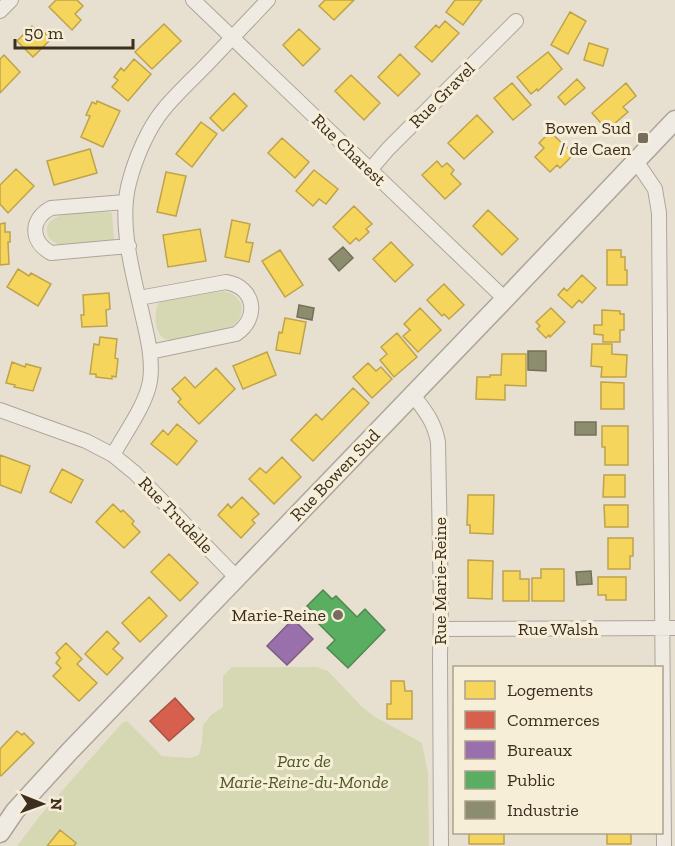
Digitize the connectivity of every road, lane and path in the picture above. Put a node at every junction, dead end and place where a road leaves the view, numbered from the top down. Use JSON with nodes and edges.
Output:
{"nodes":[{"id":1,"x":11,"y":0,"type":"edge"},
{"id":2,"x":193,"y":0,"type":"edge"},
{"id":3,"x":268,"y":0,"type":"edge"},
{"id":4,"x":0,"y":11,"type":"edge"},
{"id":5,"x":516,"y":21,"type":"dead end"},
{"id":6,"x":233,"y":37,"type":"junction"},
{"id":7,"x":675,"y":120,"type":"edge"},
{"id":8,"x":636,"y":161,"type":"junction"},
{"id":9,"x":370,"y":170,"type":"junction"},
{"id":10,"x":125,"y":202,"type":"junction"},
{"id":11,"x":129,"y":246,"type":"junction"},
{"id":12,"x":139,"y":298,"type":"junction"},
{"id":13,"x":505,"y":299,"type":"junction"},
{"id":14,"x":150,"y":352,"type":"junction"},
{"id":15,"x":413,"y":395,"type":"junction"},
{"id":16,"x":0,"y":410,"type":"edge"},
{"id":17,"x":113,"y":454,"type":"junction"},
{"id":18,"x":237,"y":578,"type":"junction"},
{"id":19,"x":669,"y":628,"type":"edge"},
{"id":20,"x":441,"y":629,"type":"junction"},
{"id":21,"x":0,"y":833,"type":"edge"},
{"id":22,"x":441,"y":846,"type":"edge"},
{"id":23,"x":664,"y":846,"type":"edge"}],
"edges":[{"from":1,"to":4,"type":"street"},
{"from":2,"to":6,"type":"street","name":"Rue Charest"},
{"from":3,"to":6,"type":"street"},
{"from":5,"to":9,"type":"street","name":"Rue Gravel"},
{"from":6,"to":9,"type":"street","name":"Rue Charest"},
{"from":6,"to":10,"type":"street"},
{"from":7,"to":8,"type":"street","name":"Rue Bowen Sud"},
{"from":8,"to":13,"type":"street","name":"Rue Bowen Sud"},
{"from":8,"to":19,"type":"street"},
{"from":9,"to":13,"type":"street","name":"Rue Charest"},
{"from":10,"to":11,"type":"street"},
{"from":10,"to":11,"type":"street"},
{"from":11,"to":12,"type":"street"},
{"from":12,"to":14,"type":"street"},
{"from":12,"to":14,"type":"street"},
{"from":13,"to":15,"type":"street","name":"Rue Bowen Sud"},
{"from":14,"to":17,"type":"street"},
{"from":15,"to":18,"type":"street","name":"Rue Bowen Sud"},
{"from":15,"to":20,"type":"street","name":"Rue Marie-Reine"},
{"from":16,"to":17,"type":"street","name":"Rue Trudelle"},
{"from":17,"to":18,"type":"street","name":"Rue Trudelle"},
{"from":18,"to":21,"type":"street","name":"Rue Bowen Sud"},
{"from":19,"to":20,"type":"street","name":"Rue Walsh"},
{"from":19,"to":23,"type":"street"},
{"from":20,"to":22,"type":"street","name":"Rue Marie-Reine"}]}
